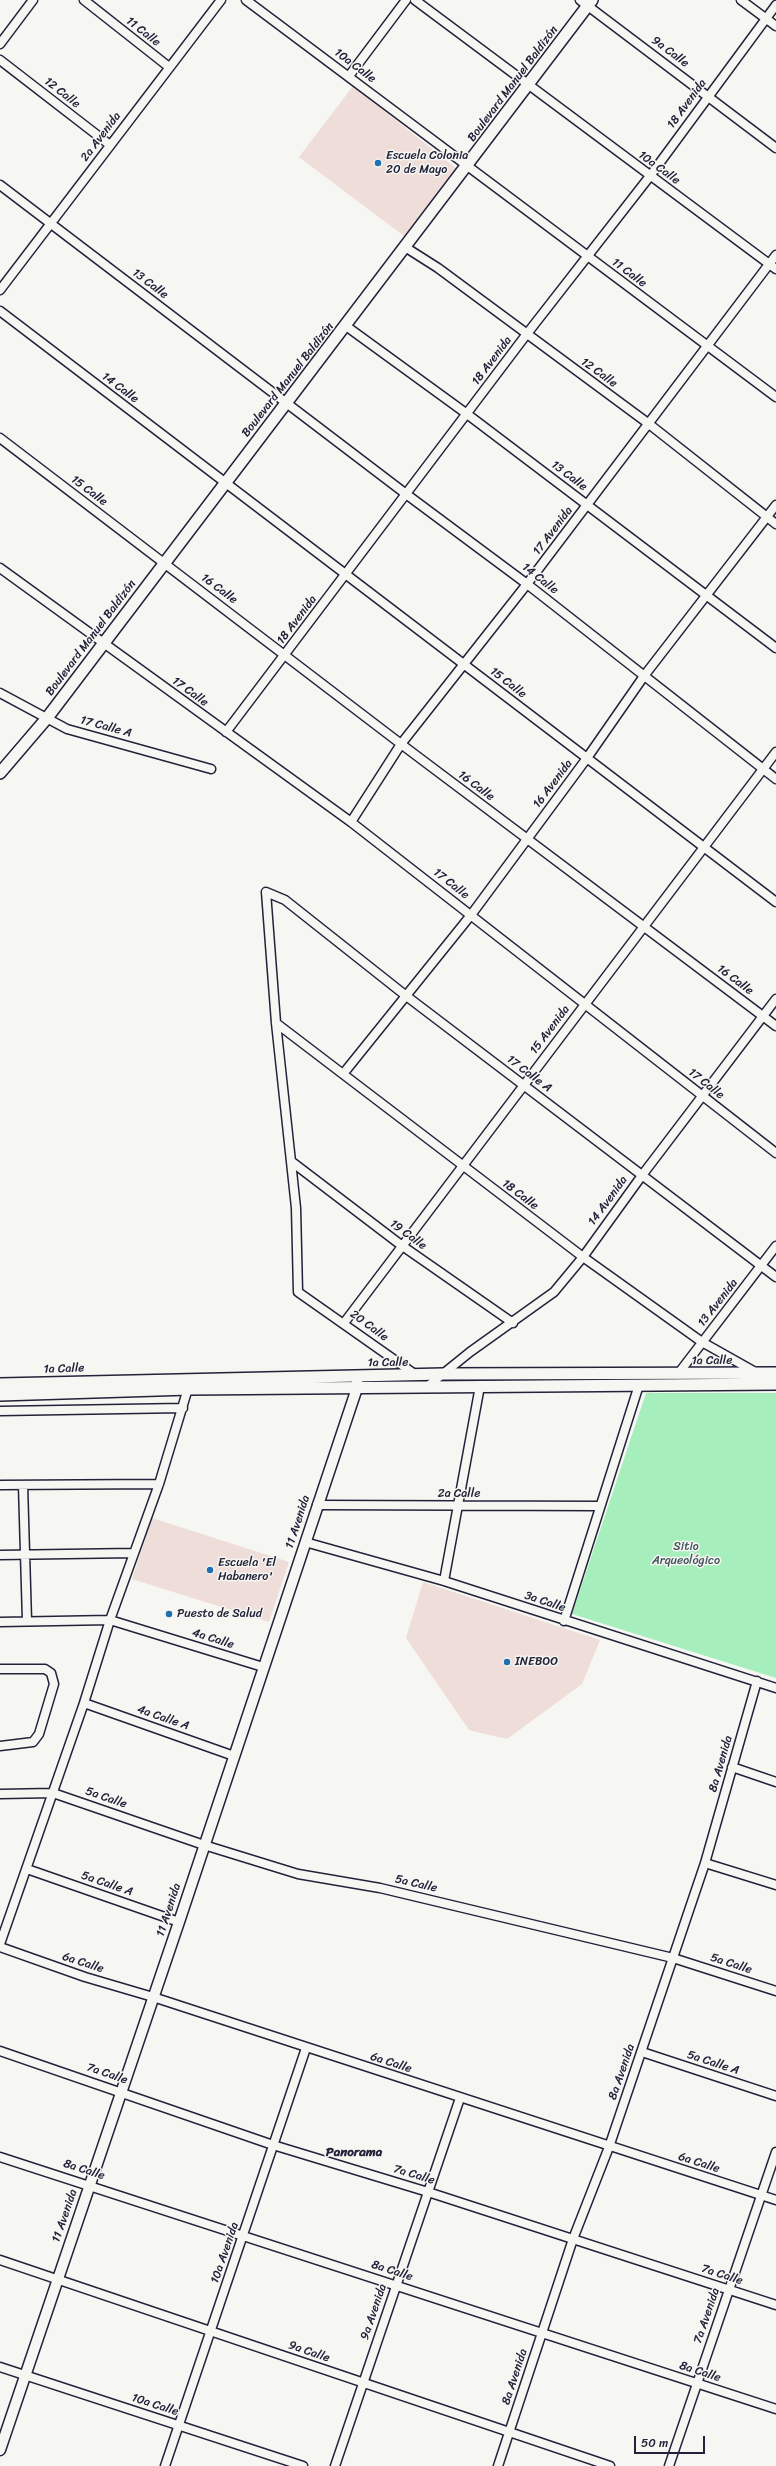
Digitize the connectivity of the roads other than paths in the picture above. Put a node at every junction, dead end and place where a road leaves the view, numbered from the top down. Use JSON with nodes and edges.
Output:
{"nodes":[{"id":1,"x":33,"y":0,"type":"edge"},
{"id":2,"x":84,"y":0,"type":"edge"},
{"id":3,"x":221,"y":0,"type":"edge"},
{"id":4,"x":246,"y":0,"type":"edge"},
{"id":5,"x":406,"y":0,"type":"edge"},
{"id":6,"x":415,"y":0,"type":"edge"},
{"id":7,"x":741,"y":0,"type":"edge"},
{"id":8,"x":587,"y":2,"type":"edge"},
{"id":9,"x":776,"y":5,"type":"edge"},
{"id":10,"x":766,"y":19,"type":"junction"},
{"id":11,"x":776,"y":26,"type":"edge"},
{"id":12,"x":0,"y":44,"type":"edge"},
{"id":13,"x":0,"y":60,"type":"edge"},
{"id":14,"x":169,"y":67,"type":"junction"},
{"id":15,"x":348,"y":76,"type":"junction"},
{"id":16,"x":527,"y":86,"type":"junction"},
{"id":17,"x":708,"y":95,"type":"junction"},
{"id":18,"x":110,"y":145,"type":"junction"},
{"id":19,"x":776,"y":148,"type":"edge"},
{"id":20,"x":468,"y":166,"type":"junction"},
{"id":21,"x":650,"y":176,"type":"junction"},
{"id":22,"x":0,"y":185,"type":"edge"},
{"id":23,"x":50,"y":224,"type":"junction"},
{"id":24,"x":405,"y":247,"type":"junction"},
{"id":25,"x":776,"y":254,"type":"edge"},
{"id":26,"x":588,"y":257,"type":"junction"},
{"id":27,"x":769,"y":263,"type":"junction"},
{"id":28,"x":776,"y":269,"type":"edge"},
{"id":29,"x":0,"y":290,"type":"edge"},
{"id":30,"x":0,"y":311,"type":"edge"},
{"id":31,"x":346,"y":326,"type":"junction"},
{"id":32,"x":526,"y":335,"type":"junction"},
{"id":33,"x":707,"y":347,"type":"junction"},
{"id":34,"x":776,"y":398,"type":"edge"},
{"id":35,"x":286,"y":401,"type":"junction"},
{"id":36,"x":467,"y":414,"type":"junction"},
{"id":37,"x":649,"y":424,"type":"junction"},
{"id":38,"x":0,"y":438,"type":"edge"},
{"id":39,"x":226,"y":484,"type":"junction"},
{"id":40,"x":406,"y":494,"type":"junction"},
{"id":41,"x":776,"y":504,"type":"edge"},
{"id":42,"x":587,"y":505,"type":"junction"},
{"id":43,"x":767,"y":517,"type":"junction"},
{"id":44,"x":776,"y":524,"type":"edge"},
{"id":45,"x":164,"y":562,"type":"junction"},
{"id":46,"x":0,"y":568,"type":"edge"},
{"id":47,"x":347,"y":573,"type":"junction"},
{"id":48,"x":527,"y":584,"type":"junction"},
{"id":49,"x":706,"y":595,"type":"junction"},
{"id":50,"x":104,"y":644,"type":"junction"},
{"id":51,"x":776,"y":648,"type":"edge"},
{"id":52,"x":285,"y":655,"type":"junction"},
{"id":53,"x":465,"y":664,"type":"junction"},
{"id":54,"x":644,"y":676,"type":"junction"},
{"id":55,"x":0,"y":693,"type":"edge"},
{"id":56,"x":47,"y":718,"type":"junction"},
{"id":57,"x":226,"y":732,"type":"junction"},
{"id":58,"x":401,"y":744,"type":"junction"},
{"id":59,"x":776,"y":752,"type":"edge"},
{"id":60,"x":588,"y":758,"type":"junction"},
{"id":61,"x":211,"y":769,"type":"dead end"},
{"id":62,"x":762,"y":769,"type":"junction"},
{"id":63,"x":0,"y":773,"type":"edge"},
{"id":64,"x":776,"y":779,"type":"edge"},
{"id":65,"x":351,"y":822,"type":"junction"},
{"id":66,"x":527,"y":839,"type":"junction"},
{"id":67,"x":704,"y":847,"type":"junction"},
{"id":68,"x":776,"y":902,"type":"edge"},
{"id":69,"x":471,"y":915,"type":"junction"},
{"id":70,"x":643,"y":926,"type":"junction"},
{"id":71,"x":405,"y":995,"type":"junction"},
{"id":72,"x":776,"y":999,"type":"edge"},
{"id":73,"x":586,"y":1003,"type":"junction"},
{"id":74,"x":764,"y":1016,"type":"junction"},
{"id":75,"x":276,"y":1023,"type":"junction"},
{"id":76,"x":776,"y":1026,"type":"edge"},
{"id":77,"x":343,"y":1074,"type":"junction"},
{"id":78,"x":524,"y":1085,"type":"junction"},
{"id":79,"x":703,"y":1098,"type":"junction"},
{"id":80,"x":776,"y":1153,"type":"edge"},
{"id":81,"x":292,"y":1162,"type":"junction"},
{"id":82,"x":463,"y":1167,"type":"junction"},
{"id":83,"x":643,"y":1174,"type":"junction"},
{"id":84,"x":401,"y":1245,"type":"junction"},
{"id":85,"x":776,"y":1246,"type":"edge"},
{"id":86,"x":583,"y":1257,"type":"junction"},
{"id":87,"x":762,"y":1265,"type":"junction"},
{"id":88,"x":776,"y":1277,"type":"edge"},
{"id":89,"x":344,"y":1323,"type":"junction"},
{"id":90,"x":513,"y":1323,"type":"junction"},
{"id":91,"x":702,"y":1342,"type":"junction"},
{"id":92,"x":758,"y":1373,"type":"junction"},
{"id":93,"x":776,"y":1373,"type":"edge"},
{"id":94,"x":443,"y":1374,"type":"junction"},
{"id":95,"x":678,"y":1374,"type":"junction"},
{"id":96,"x":416,"y":1375,"type":"junction"},
{"id":97,"x":357,"y":1382,"type":"junction"},
{"id":98,"x":0,"y":1384,"type":"edge"},
{"id":99,"x":189,"y":1384,"type":"junction"},
{"id":100,"x":776,"y":1384,"type":"edge"},
{"id":101,"x":639,"y":1385,"type":"junction"},
{"id":102,"x":428,"y":1386,"type":"junction"},
{"id":103,"x":480,"y":1386,"type":"junction"},
{"id":104,"x":416,"y":1387,"type":"junction"},
{"id":105,"x":0,"y":1395,"type":"edge"},
{"id":106,"x":183,"y":1408,"type":"junction"},
{"id":107,"x":0,"y":1411,"type":"edge"},
{"id":108,"x":159,"y":1484,"type":"junction"},
{"id":109,"x":0,"y":1485,"type":"edge"},
{"id":110,"x":23,"y":1485,"type":"junction"},
{"id":111,"x":317,"y":1505,"type":"junction"},
{"id":112,"x":457,"y":1506,"type":"junction"},
{"id":113,"x":600,"y":1506,"type":"junction"},
{"id":114,"x":305,"y":1542,"type":"junction"},
{"id":115,"x":134,"y":1553,"type":"junction"},
{"id":116,"x":24,"y":1554,"type":"junction"},
{"id":117,"x":0,"y":1555,"type":"edge"},
{"id":118,"x":444,"y":1581,"type":"junction"},
{"id":119,"x":110,"y":1620,"type":"junction"},
{"id":120,"x":27,"y":1621,"type":"junction"},
{"id":121,"x":564,"y":1621,"type":"junction"},
{"id":122,"x":0,"y":1622,"type":"edge"},
{"id":123,"x":263,"y":1667,"type":"junction"},
{"id":124,"x":0,"y":1669,"type":"edge"},
{"id":125,"x":757,"y":1681,"type":"junction"},
{"id":126,"x":776,"y":1688,"type":"edge"},
{"id":127,"x":84,"y":1703,"type":"junction"},
{"id":128,"x":0,"y":1746,"type":"edge"},
{"id":129,"x":234,"y":1756,"type":"junction"},
{"id":130,"x":732,"y":1767,"type":"junction"},
{"id":131,"x":776,"y":1782,"type":"edge"},
{"id":132,"x":53,"y":1793,"type":"junction"},
{"id":133,"x":0,"y":1794,"type":"edge"},
{"id":134,"x":204,"y":1845,"type":"junction"},
{"id":135,"x":705,"y":1863,"type":"junction"},
{"id":136,"x":27,"y":1869,"type":"junction"},
{"id":137,"x":776,"y":1885,"type":"edge"},
{"id":138,"x":179,"y":1922,"type":"junction"},
{"id":139,"x":0,"y":1944,"type":"edge"},
{"id":140,"x":0,"y":1947,"type":"edge"},
{"id":141,"x":673,"y":1958,"type":"junction"},
{"id":142,"x":776,"y":1991,"type":"edge"},
{"id":143,"x":153,"y":1997,"type":"junction"},
{"id":144,"x":306,"y":2048,"type":"junction"},
{"id":145,"x":0,"y":2051,"type":"edge"},
{"id":146,"x":642,"y":2052,"type":"junction"},
{"id":147,"x":120,"y":2091,"type":"junction"},
{"id":148,"x":776,"y":2096,"type":"edge"},
{"id":149,"x":460,"y":2098,"type":"junction"},
{"id":150,"x":273,"y":2145,"type":"junction"},
{"id":151,"x":609,"y":2147,"type":"junction"},
{"id":152,"x":776,"y":2152,"type":"edge"},
{"id":153,"x":0,"y":2157,"type":"edge"},
{"id":154,"x":89,"y":2184,"type":"junction"},
{"id":155,"x":428,"y":2192,"type":"junction"},
{"id":156,"x":760,"y":2195,"type":"junction"},
{"id":157,"x":776,"y":2200,"type":"edge"},
{"id":158,"x":243,"y":2236,"type":"junction"},
{"id":159,"x":573,"y":2239,"type":"junction"},
{"id":160,"x":0,"y":2260,"type":"edge"},
{"id":161,"x":57,"y":2280,"type":"junction"},
{"id":162,"x":396,"y":2285,"type":"junction"},
{"id":163,"x":729,"y":2290,"type":"junction"},
{"id":164,"x":776,"y":2305,"type":"edge"},
{"id":165,"x":211,"y":2331,"type":"junction"},
{"id":166,"x":542,"y":2333,"type":"junction"},
{"id":167,"x":0,"y":2367,"type":"edge"},
{"id":168,"x":25,"y":2376,"type":"junction"},
{"id":169,"x":363,"y":2383,"type":"junction"},
{"id":170,"x":697,"y":2384,"type":"junction"},
{"id":171,"x":776,"y":2410,"type":"edge"},
{"id":172,"x":179,"y":2426,"type":"junction"},
{"id":173,"x":510,"y":2432,"type":"junction"},
{"id":174,"x":0,"y":2450,"type":"edge"},
{"id":175,"x":165,"y":2466,"type":"edge"},
{"id":176,"x":303,"y":2466,"type":"edge"},
{"id":177,"x":335,"y":2466,"type":"edge"},
{"id":178,"x":498,"y":2466,"type":"edge"},
{"id":179,"x":610,"y":2466,"type":"edge"},
{"id":180,"x":670,"y":2466,"type":"edge"}],
"edges":[{"from":1,"to":12,"type":"street"},
{"from":2,"to":14,"type":"street","name":"11 Calle"},
{"from":3,"to":14,"type":"street","name":"2a Avenida"},
{"from":4,"to":15,"type":"street","name":"10a Calle"},
{"from":5,"to":15,"type":"street"},
{"from":6,"to":16,"type":"street"},
{"from":7,"to":10,"type":"street"},
{"from":8,"to":16,"type":"main road","name":"Boulevard Manuel Baldizón"},
{"from":8,"to":17,"type":"street","name":"9a Calle"},
{"from":9,"to":10,"type":"street","name":"18 Avenida"},
{"from":10,"to":11,"type":"street"},
{"from":10,"to":17,"type":"street","name":"18 Avenida"},
{"from":13,"to":18,"type":"street","name":"12 Calle"},
{"from":14,"to":18,"type":"street","name":"2a Avenida"},
{"from":15,"to":20,"type":"street","name":"10a Calle"},
{"from":16,"to":20,"type":"main road","name":"Boulevard Manuel Baldizón"},
{"from":16,"to":21,"type":"street","name":"10a Calle"},
{"from":17,"to":19,"type":"street","name":"9a Calle"},
{"from":17,"to":21,"type":"street","name":"18 Avenida"},
{"from":18,"to":23,"type":"street","name":"2a Avenida"},
{"from":20,"to":24,"type":"main road","name":"Boulevard Manuel Baldizón"},
{"from":20,"to":26,"type":"street","name":"11 Calle"},
{"from":21,"to":26,"type":"street","name":"18 Avenida"},
{"from":21,"to":27,"type":"street","name":"10a Calle"},
{"from":22,"to":23,"type":"street","name":"13 Calle"},
{"from":23,"to":29,"type":"street","name":"2a Avenida"},
{"from":23,"to":35,"type":"street","name":"13 Calle"},
{"from":24,"to":31,"type":"main road","name":"Boulevard Manuel Baldizón"},
{"from":24,"to":32,"type":"street","name":"12 Calle"},
{"from":25,"to":27,"type":"street","name":"17 Avenida"},
{"from":26,"to":32,"type":"street","name":"18 Avenida"},
{"from":26,"to":33,"type":"street","name":"11 Calle"},
{"from":27,"to":28,"type":"street","name":"10a Calle"},
{"from":27,"to":33,"type":"street","name":"17 Avenida"},
{"from":30,"to":39,"type":"street","name":"14 Calle"},
{"from":31,"to":35,"type":"main road","name":"Boulevard Manuel Baldizón"},
{"from":31,"to":36,"type":"street","name":"13 Calle"},
{"from":32,"to":36,"type":"street","name":"18 Avenida"},
{"from":32,"to":37,"type":"street","name":"12 Calle"},
{"from":33,"to":34,"type":"street","name":"11 Calle"},
{"from":33,"to":37,"type":"street","name":"17 Avenida"},
{"from":35,"to":39,"type":"main road","name":"Boulevard Manuel Baldizón"},
{"from":35,"to":40,"type":"street","name":"14 Calle"},
{"from":36,"to":40,"type":"street","name":"18 Avenida"},
{"from":36,"to":42,"type":"street","name":"13 Calle"},
{"from":37,"to":42,"type":"street","name":"17 Avenida"},
{"from":37,"to":43,"type":"street","name":"12 Calle"},
{"from":38,"to":45,"type":"street","name":"15 Calle"},
{"from":39,"to":45,"type":"main road","name":"Boulevard Manuel Baldizón"},
{"from":39,"to":47,"type":"street","name":"15 Calle"},
{"from":40,"to":47,"type":"street","name":"18 Avenida"},
{"from":40,"to":48,"type":"street","name":"14 Calle"},
{"from":41,"to":43,"type":"street","name":"16 Avenida"},
{"from":42,"to":48,"type":"street","name":"17 Avenida"},
{"from":42,"to":49,"type":"street","name":"13 Calle"},
{"from":43,"to":44,"type":"street","name":"12 Calle"},
{"from":43,"to":49,"type":"street","name":"16 Avenida"},
{"from":45,"to":50,"type":"main road","name":"Boulevard Manuel Baldizón"},
{"from":45,"to":52,"type":"street","name":"16 Calle"},
{"from":46,"to":50,"type":"street"},
{"from":47,"to":52,"type":"street","name":"18 Avenida"},
{"from":47,"to":53,"type":"street","name":"15 Calle"},
{"from":48,"to":53,"type":"street","name":"17 Avenida"},
{"from":48,"to":54,"type":"street","name":"14 Calle"},
{"from":49,"to":51,"type":"street","name":"13 Calle"},
{"from":49,"to":54,"type":"street","name":"16 Avenida"},
{"from":50,"to":56,"type":"main road","name":"Boulevard Manuel Baldizón"},
{"from":50,"to":57,"type":"street","name":"17 Calle"},
{"from":52,"to":57,"type":"street","name":"18 Avenida"},
{"from":52,"to":58,"type":"street","name":"16 Calle"},
{"from":53,"to":58,"type":"street","name":"17 Avenida"},
{"from":53,"to":60,"type":"street","name":"15 Calle"},
{"from":54,"to":60,"type":"street","name":"16 Avenida"},
{"from":54,"to":62,"type":"street","name":"14 Calle"},
{"from":55,"to":56,"type":"street","name":"17 Calle A"},
{"from":56,"to":61,"type":"street","name":"17 Calle A"},
{"from":56,"to":63,"type":"main road","name":"Boulevard Manuel Baldizón"},
{"from":57,"to":65,"type":"street","name":"17 Calle"},
{"from":58,"to":65,"type":"street","name":"17 Avenida"},
{"from":58,"to":66,"type":"street","name":"16 Calle"},
{"from":59,"to":62,"type":"street","name":"15 Avenida"},
{"from":60,"to":66,"type":"street","name":"16 Avenida"},
{"from":60,"to":67,"type":"street","name":"15 Calle"},
{"from":62,"to":64,"type":"street","name":"14 Calle"},
{"from":62,"to":67,"type":"street","name":"15 Avenida"},
{"from":65,"to":69,"type":"street","name":"17 Calle"},
{"from":66,"to":69,"type":"street","name":"16 Avenida"},
{"from":66,"to":70,"type":"street","name":"16 Calle"},
{"from":67,"to":68,"type":"street","name":"15 Calle"},
{"from":67,"to":70,"type":"street","name":"15 Avenida"},
{"from":69,"to":71,"type":"street","name":"16 Avenida"},
{"from":69,"to":73,"type":"street","name":"17 Calle"},
{"from":70,"to":73,"type":"street","name":"15 Avenida"},
{"from":70,"to":74,"type":"street","name":"16 Calle"},
{"from":71,"to":75,"type":"street","name":"17 Calle A"},
{"from":71,"to":77,"type":"street","name":"16 Avenida"},
{"from":71,"to":78,"type":"street","name":"17 Calle A"},
{"from":72,"to":74,"type":"street","name":"14 Avenida"},
{"from":73,"to":78,"type":"street","name":"15 Avenida"},
{"from":73,"to":79,"type":"street","name":"17 Calle"},
{"from":74,"to":76,"type":"street","name":"16 Calle"},
{"from":74,"to":79,"type":"street","name":"14 Avenida"},
{"from":75,"to":77,"type":"street","name":"18 Calle"},
{"from":75,"to":81,"type":"street"},
{"from":77,"to":82,"type":"street","name":"18 Calle"},
{"from":78,"to":82,"type":"street","name":"15 Avenida"},
{"from":78,"to":83,"type":"street","name":"17 Calle A"},
{"from":79,"to":80,"type":"street","name":"17 Calle"},
{"from":79,"to":83,"type":"street","name":"14 Avenida"},
{"from":81,"to":84,"type":"street","name":"19 Calle"},
{"from":81,"to":89,"type":"street","name":"20 Calle"},
{"from":82,"to":84,"type":"street","name":"15 Avenida"},
{"from":82,"to":86,"type":"street","name":"18 Calle"},
{"from":83,"to":86,"type":"street","name":"14 Avenida"},
{"from":83,"to":87,"type":"street","name":"17 Calle A"},
{"from":84,"to":89,"type":"street","name":"15 Avenida"},
{"from":84,"to":90,"type":"street","name":"19 Calle"},
{"from":85,"to":87,"type":"street","name":"13 Avenida"},
{"from":86,"to":90,"type":"street","name":"14 Avenida"},
{"from":86,"to":91,"type":"street","name":"18 Calle"},
{"from":87,"to":88,"type":"street","name":"17 Calle A"},
{"from":87,"to":91,"type":"street","name":"13 Avenida"},
{"from":89,"to":96,"type":"street","name":"20 Calle"},
{"from":90,"to":94,"type":"street","name":"14 Avenida"},
{"from":91,"to":92,"type":"street","name":"18 Calle"},
{"from":91,"to":95,"type":"street","name":"13 Avenida"},
{"from":92,"to":93,"type":"main road","name":"1a Calle"},
{"from":92,"to":95,"type":"main road","name":"1a Calle"},
{"from":94,"to":95,"type":"main road","name":"1a Calle"},
{"from":94,"to":96,"type":"main road","name":"1a Calle"},
{"from":94,"to":102,"type":"street","name":"14 Avenida"},
{"from":96,"to":97,"type":"main road","name":"1a Calle"},
{"from":96,"to":104,"type":"street"},
{"from":97,"to":99,"type":"main road","name":"1a Calle"},
{"from":97,"to":104,"type":"main road","name":"1a Calle"},
{"from":97,"to":111,"type":"street","name":"11 Avenida"},
{"from":98,"to":99,"type":"main road","name":"1a Calle"},
{"from":99,"to":105,"type":"main road","name":"1a Calle"},
{"from":99,"to":106,"type":"street"},
{"from":100,"to":101,"type":"main road","name":"1a Calle"},
{"from":101,"to":103,"type":"main road","name":"1a Calle"},
{"from":101,"to":113,"type":"street"},
{"from":102,"to":103,"type":"main road","name":"1a Calle"},
{"from":102,"to":104,"type":"main road","name":"1a Calle"},
{"from":103,"to":112,"type":"street"},
{"from":106,"to":107,"type":"street"},
{"from":106,"to":108,"type":"street"},
{"from":108,"to":110,"type":"street"},
{"from":108,"to":115,"type":"street"},
{"from":109,"to":110,"type":"street"},
{"from":110,"to":116,"type":"street"},
{"from":111,"to":112,"type":"street","name":"2a Calle"},
{"from":111,"to":114,"type":"street","name":"11 Avenida"},
{"from":112,"to":113,"type":"street","name":"2a Calle"},
{"from":112,"to":118,"type":"street"},
{"from":113,"to":121,"type":"street"},
{"from":114,"to":118,"type":"street","name":"3a Calle"},
{"from":114,"to":123,"type":"street","name":"11 Avenida"},
{"from":115,"to":116,"type":"street"},
{"from":115,"to":119,"type":"street"},
{"from":116,"to":117,"type":"street"},
{"from":116,"to":120,"type":"street"},
{"from":118,"to":121,"type":"street","name":"3a Calle"},
{"from":119,"to":120,"type":"street","name":"4a Calle"},
{"from":119,"to":123,"type":"street","name":"4a Calle"},
{"from":119,"to":127,"type":"street"},
{"from":120,"to":122,"type":"street","name":"4a Calle"},
{"from":121,"to":125,"type":"street","name":"3a Calle"},
{"from":123,"to":129,"type":"street","name":"11 Avenida"},
{"from":124,"to":128,"type":"street"},
{"from":125,"to":126,"type":"street","name":"3a Calle"},
{"from":125,"to":130,"type":"street","name":"8a Avenida"},
{"from":127,"to":129,"type":"street","name":"4a Calle A"},
{"from":127,"to":132,"type":"street"},
{"from":129,"to":134,"type":"street","name":"11 Avenida"},
{"from":130,"to":131,"type":"street"},
{"from":130,"to":135,"type":"street","name":"8a Avenida"},
{"from":132,"to":133,"type":"street"},
{"from":132,"to":134,"type":"street","name":"5a Calle"},
{"from":132,"to":136,"type":"street"},
{"from":134,"to":138,"type":"street","name":"11 Avenida"},
{"from":134,"to":141,"type":"street","name":"5a Calle"},
{"from":135,"to":137,"type":"street"},
{"from":135,"to":141,"type":"street","name":"8a Avenida"},
{"from":136,"to":138,"type":"street","name":"5a Calle A"},
{"from":136,"to":139,"type":"street"},
{"from":138,"to":143,"type":"street","name":"11 Avenida"},
{"from":140,"to":143,"type":"street","name":"6a Calle"},
{"from":141,"to":142,"type":"street","name":"5a Calle"},
{"from":141,"to":146,"type":"street","name":"8a Avenida"},
{"from":143,"to":144,"type":"street","name":"6a Calle"},
{"from":143,"to":147,"type":"street","name":"11 Avenida"},
{"from":144,"to":149,"type":"street","name":"6a Calle"},
{"from":144,"to":150,"type":"street","name":"10a Avenida"},
{"from":145,"to":147,"type":"street","name":"7a Calle"},
{"from":146,"to":148,"type":"street","name":"5a Calle A"},
{"from":146,"to":151,"type":"street","name":"8a Avenida"},
{"from":147,"to":150,"type":"street","name":"7a Calle"},
{"from":147,"to":154,"type":"street","name":"11 Avenida"},
{"from":149,"to":151,"type":"street","name":"6a Calle"},
{"from":149,"to":155,"type":"street","name":"9a Avenida"},
{"from":150,"to":155,"type":"street","name":"7a Calle"},
{"from":150,"to":158,"type":"street","name":"10a Avenida"},
{"from":151,"to":156,"type":"street","name":"6a Calle"},
{"from":151,"to":159,"type":"street","name":"8a Avenida"},
{"from":152,"to":156,"type":"street","name":"7a Avenida"},
{"from":153,"to":154,"type":"street","name":"8a Calle"},
{"from":154,"to":158,"type":"street","name":"8a Calle"},
{"from":154,"to":161,"type":"street","name":"11 Avenida"},
{"from":155,"to":159,"type":"street","name":"7a Calle"},
{"from":155,"to":162,"type":"street","name":"9a Avenida"},
{"from":156,"to":157,"type":"street","name":"6a Calle"},
{"from":156,"to":163,"type":"street","name":"7a Avenida"},
{"from":158,"to":162,"type":"street","name":"8a Calle"},
{"from":158,"to":165,"type":"street","name":"10a Avenida"},
{"from":159,"to":163,"type":"street","name":"7a Calle"},
{"from":159,"to":166,"type":"street","name":"8a Avenida"},
{"from":160,"to":161,"type":"street","name":"9a Calle"},
{"from":161,"to":165,"type":"street","name":"9a Calle"},
{"from":161,"to":168,"type":"street","name":"11 Avenida"},
{"from":162,"to":166,"type":"street","name":"8a Calle"},
{"from":162,"to":169,"type":"street","name":"9a Avenida"},
{"from":163,"to":164,"type":"street","name":"7a Calle"},
{"from":163,"to":170,"type":"street","name":"7a Avenida"},
{"from":165,"to":169,"type":"street","name":"9a Calle"},
{"from":165,"to":172,"type":"street","name":"10a Avenida"},
{"from":166,"to":170,"type":"street","name":"8a Calle"},
{"from":166,"to":173,"type":"street","name":"8a Avenida"},
{"from":167,"to":168,"type":"street","name":"10a Calle"},
{"from":168,"to":172,"type":"street","name":"10a Calle"},
{"from":168,"to":174,"type":"street","name":"11 Avenida"},
{"from":169,"to":173,"type":"street","name":"9a Calle"},
{"from":169,"to":177,"type":"street","name":"9a Avenida"},
{"from":170,"to":171,"type":"street","name":"8a Calle"},
{"from":170,"to":180,"type":"street","name":"7a Avenida"},
{"from":172,"to":175,"type":"street","name":"10a Avenida"},
{"from":172,"to":176,"type":"street","name":"10a Calle"},
{"from":173,"to":178,"type":"street","name":"8a Avenida"},
{"from":173,"to":179,"type":"street","name":"9a Calle"}]}
